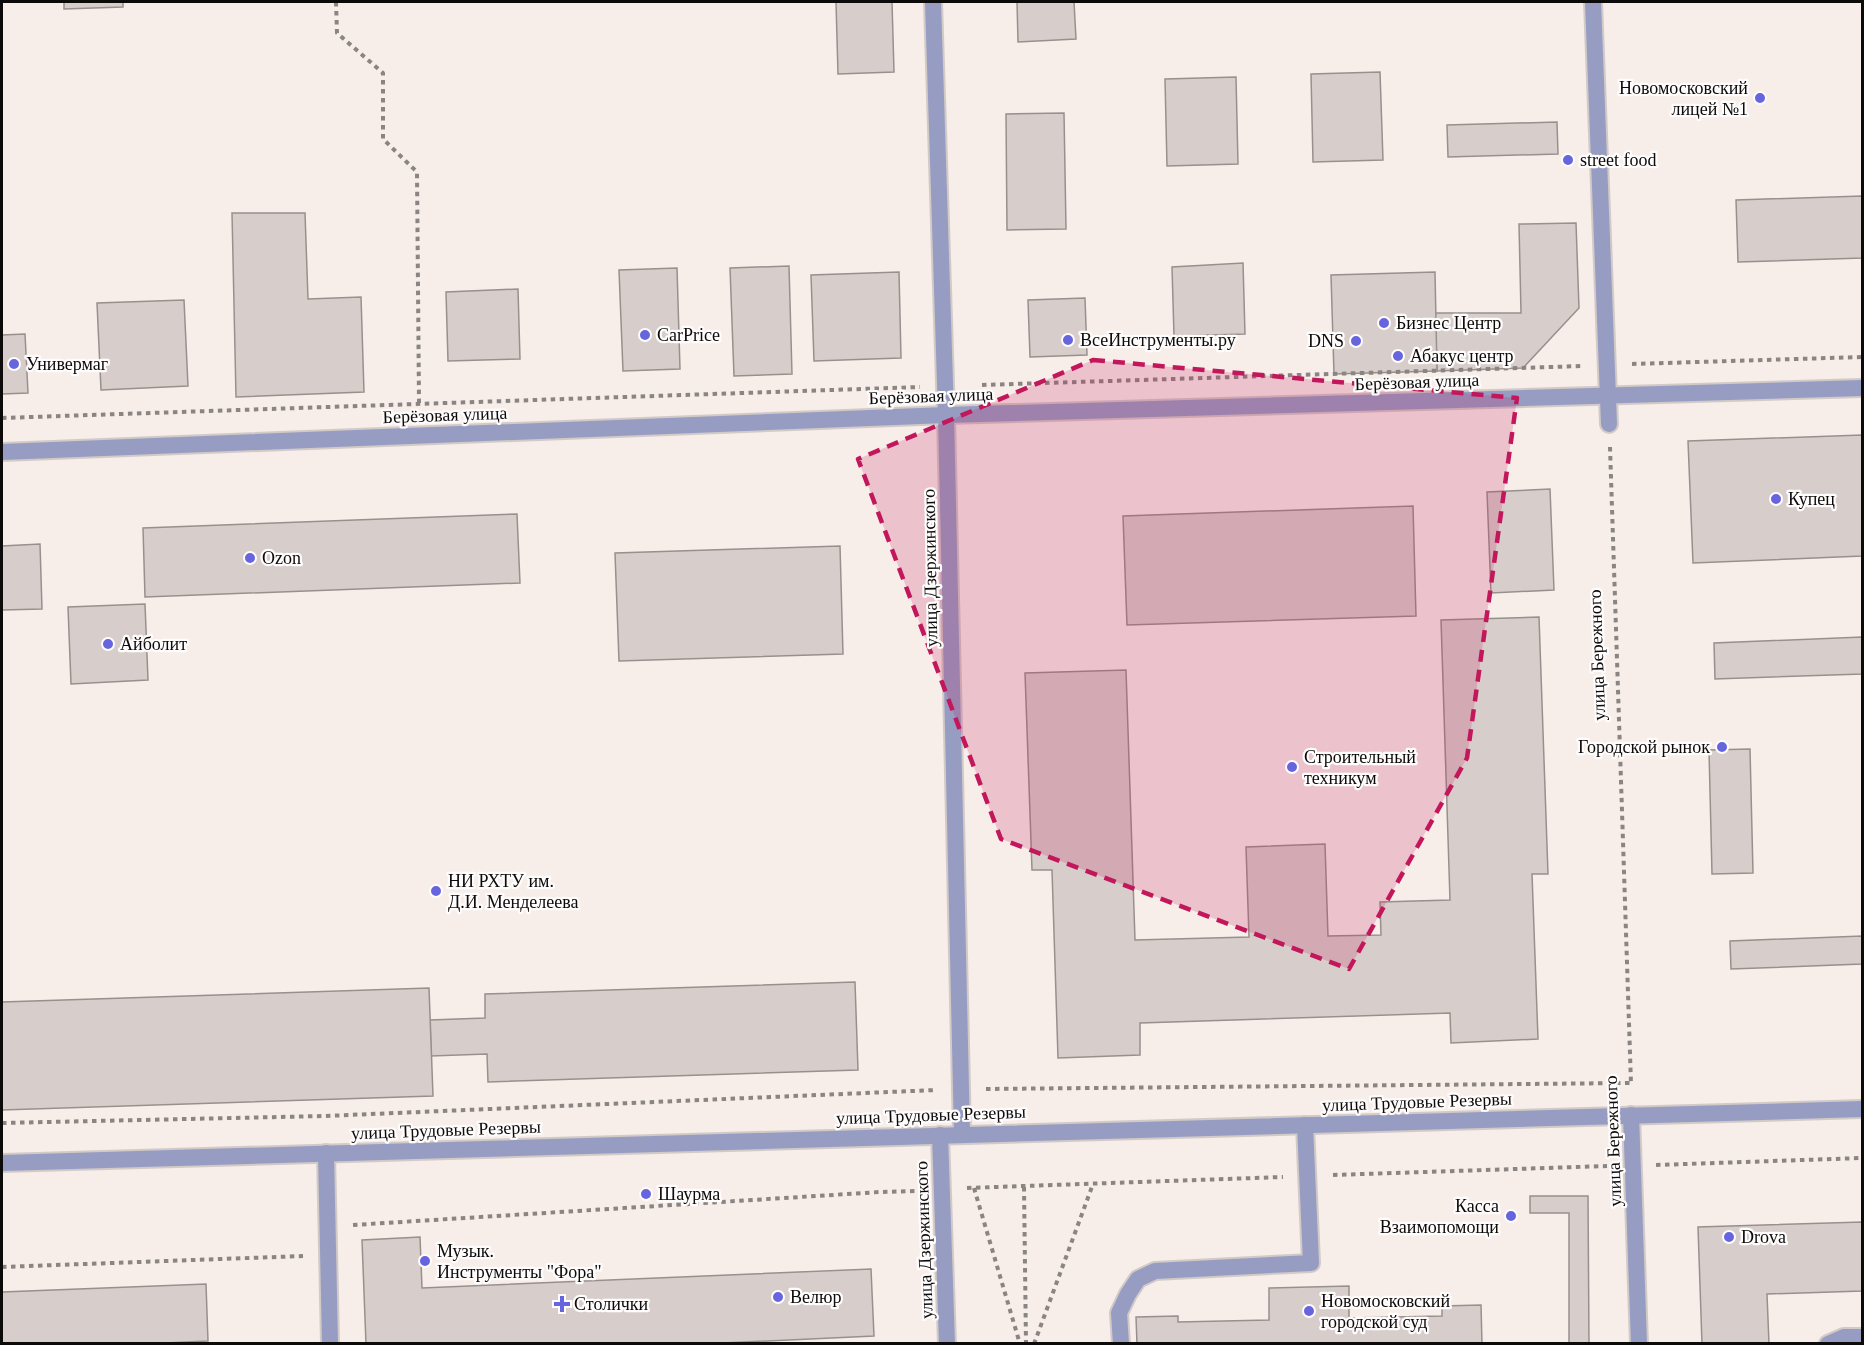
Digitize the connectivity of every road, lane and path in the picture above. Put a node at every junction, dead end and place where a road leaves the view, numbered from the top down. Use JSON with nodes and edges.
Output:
{"nodes":[{"id":1,"x":336,"y":2,"type":"edge"},
{"id":2,"x":933,"y":2,"type":"edge"},
{"id":3,"x":1593,"y":2,"type":"edge"},
{"id":4,"x":1863,"y":388,"type":"edge"},
{"id":5,"x":1609,"y":396,"type":"junction"},
{"id":6,"x":419,"y":404,"type":"dead end"},
{"id":7,"x":946,"y":415,"type":"junction"},
{"id":8,"x":1609,"y":424,"type":"joint"},
{"id":9,"x":2,"y":452,"type":"edge"},
{"id":10,"x":1631,"y":1083,"type":"junction"},
{"id":11,"x":962,"y":1089,"type":"junction"},
{"id":12,"x":1863,"y":1109,"type":"edge"},
{"id":13,"x":1631,"y":1115,"type":"junction"},
{"id":14,"x":2,"y":1123,"type":"edge"},
{"id":15,"x":1305,"y":1125,"type":"junction"},
{"id":16,"x":962,"y":1134,"type":"junction"},
{"id":17,"x":940,"y":1135,"type":"junction"},
{"id":18,"x":326,"y":1153,"type":"junction"},
{"id":19,"x":1863,"y":1158,"type":"edge"},
{"id":20,"x":2,"y":1163,"type":"edge"},
{"id":21,"x":1634,"y":1165,"type":"junction"},
{"id":22,"x":1308,"y":1176,"type":"junction"},
{"id":23,"x":1093,"y":1184,"type":"junction"},
{"id":24,"x":1024,"y":1186,"type":"junction"},
{"id":25,"x":974,"y":1188,"type":"junction"},
{"id":26,"x":943,"y":1190,"type":"junction"},
{"id":27,"x":327,"y":1227,"type":"junction"},
{"id":28,"x":328,"y":1255,"type":"junction"},
{"id":29,"x":2,"y":1268,"type":"edge"},
{"id":30,"x":1863,"y":1337,"type":"edge"},
{"id":31,"x":330,"y":1344,"type":"edge"},
{"id":32,"x":947,"y":1344,"type":"edge"},
{"id":33,"x":1020,"y":1344,"type":"edge"},
{"id":34,"x":1026,"y":1344,"type":"edge"},
{"id":35,"x":1034,"y":1344,"type":"edge"},
{"id":36,"x":1121,"y":1344,"type":"edge"},
{"id":37,"x":1639,"y":1344,"type":"edge"},
{"id":38,"x":1828,"y":1344,"type":"edge"}],
"edges":[{"from":1,"to":6,"type":"path"},
{"from":2,"to":7,"type":"street","name":"улица Дзержинского"},
{"from":3,"to":5,"type":"street"},
{"from":4,"to":5,"type":"street","name":"Берёзовая улица"},
{"from":5,"to":7,"type":"street","name":"Берёзовая улица"},
{"from":5,"to":8,"type":"street"},
{"from":7,"to":9,"type":"street","name":"Берёзовая улица"},
{"from":7,"to":11,"type":"street","name":"улица Дзержинского"},
{"from":8,"to":10,"type":"path","name":"улица Бережного"},
{"from":10,"to":11,"type":"path"},
{"from":10,"to":13,"type":"path","name":"улица Бережного"},
{"from":11,"to":14,"type":"path"},
{"from":11,"to":16,"type":"street","name":"улица Дзержинского"},
{"from":12,"to":13,"type":"street","name":"улица Трудовые Резервы"},
{"from":13,"to":15,"type":"street","name":"улица Трудовые Резервы"},
{"from":13,"to":21,"type":"street","name":"улица Бережного"},
{"from":15,"to":16,"type":"street","name":"улица Трудовые Резервы"},
{"from":15,"to":22,"type":"street"},
{"from":16,"to":17,"type":"street","name":"улица Трудовые Резервы"},
{"from":17,"to":18,"type":"street","name":"улица Трудовые Резервы"},
{"from":17,"to":26,"type":"street","name":"улица Дзержинского"},
{"from":18,"to":20,"type":"street","name":"улица Трудовые Резервы"},
{"from":18,"to":27,"type":"street"},
{"from":19,"to":21,"type":"path"},
{"from":21,"to":22,"type":"path"},
{"from":21,"to":37,"type":"street","name":"улица Бережного"},
{"from":22,"to":23,"type":"path"},
{"from":22,"to":36,"type":"street"},
{"from":23,"to":24,"type":"path"},
{"from":23,"to":35,"type":"path"},
{"from":24,"to":25,"type":"path"},
{"from":24,"to":34,"type":"path"},
{"from":25,"to":26,"type":"path"},
{"from":25,"to":33,"type":"path"},
{"from":26,"to":27,"type":"path"},
{"from":26,"to":32,"type":"street","name":"улица Дзержинского"},
{"from":27,"to":28,"type":"street"},
{"from":28,"to":29,"type":"path"},
{"from":28,"to":31,"type":"street"},
{"from":30,"to":38,"type":"street"}]}
